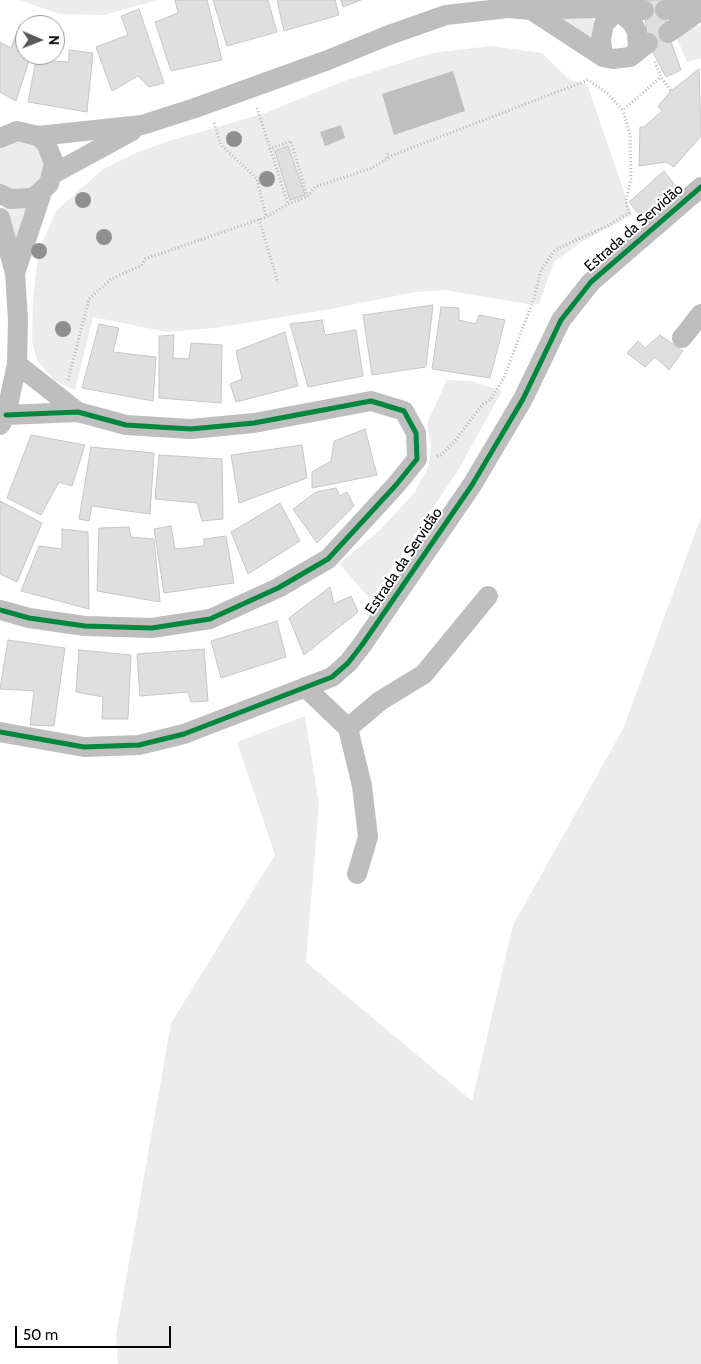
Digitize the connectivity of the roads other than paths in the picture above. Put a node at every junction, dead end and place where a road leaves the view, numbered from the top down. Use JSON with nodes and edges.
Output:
{"nodes":[{"id":1,"x":701,"y":5,"type":"edge"},
{"id":2,"x":531,"y":10,"type":"junction"},
{"id":3,"x":618,"y":10,"type":"junction"},
{"id":4,"x":644,"y":10,"type":"dead end"},
{"id":5,"x":664,"y":10,"type":"dead end"},
{"id":6,"x":701,"y":10,"type":"edge"},
{"id":7,"x":668,"y":33,"type":"dead end"},
{"id":8,"x":603,"y":57,"type":"junction"},
{"id":9,"x":142,"y":125,"type":"junction"},
{"id":10,"x":6,"y":131,"type":"edge"},
{"id":11,"x":38,"y":136,"type":"junction"},
{"id":12,"x":53,"y":174,"type":"junction"},
{"id":13,"x":701,"y":187,"type":"edge"},
{"id":14,"x":42,"y":192,"type":"junction"},
{"id":15,"x":0,"y":194,"type":"edge"},
{"id":16,"x":0,"y":218,"type":"edge"},
{"id":17,"x":15,"y":272,"type":"junction"},
{"id":18,"x":701,"y":314,"type":"edge"},
{"id":19,"x":682,"y":338,"type":"dead end"},
{"id":20,"x":17,"y":364,"type":"junction"},
{"id":21,"x":78,"y":412,"type":"junction"},
{"id":22,"x":3,"y":420,"type":"edge"},
{"id":23,"x":488,"y":596,"type":"dead end"},
{"id":24,"x":0,"y":610,"type":"edge"},
{"id":25,"x":305,"y":687,"type":"junction"},
{"id":26,"x":348,"y":728,"type":"junction"},
{"id":27,"x":0,"y":732,"type":"edge"},
{"id":28,"x":357,"y":874,"type":"dead end"}],
"edges":[{"from":1,"to":5,"type":"street"},
{"from":2,"to":3,"type":"street"},
{"from":2,"to":8,"type":"street"},
{"from":2,"to":9,"type":"street"},
{"from":3,"to":4,"type":"street"},
{"from":3,"to":8,"type":"street"},
{"from":3,"to":8,"type":"street"},
{"from":6,"to":7,"type":"street"},
{"from":9,"to":11,"type":"street"},
{"from":9,"to":12,"type":"street"},
{"from":10,"to":11,"type":"street"},
{"from":11,"to":12,"type":"street"},
{"from":12,"to":14,"type":"street"},
{"from":13,"to":25,"type":"street","name":"Estrada da Servidão"},
{"from":14,"to":15,"type":"street"},
{"from":14,"to":17,"type":"street"},
{"from":16,"to":17,"type":"street"},
{"from":17,"to":20,"type":"street"},
{"from":18,"to":19,"type":"street"},
{"from":20,"to":21,"type":"street"},
{"from":20,"to":22,"type":"street"},
{"from":21,"to":22,"type":"street"},
{"from":21,"to":24,"type":"street"},
{"from":23,"to":26,"type":"street"},
{"from":25,"to":26,"type":"street"},
{"from":25,"to":27,"type":"street","name":"Estrada da Servidão"},
{"from":26,"to":28,"type":"street"}]}
